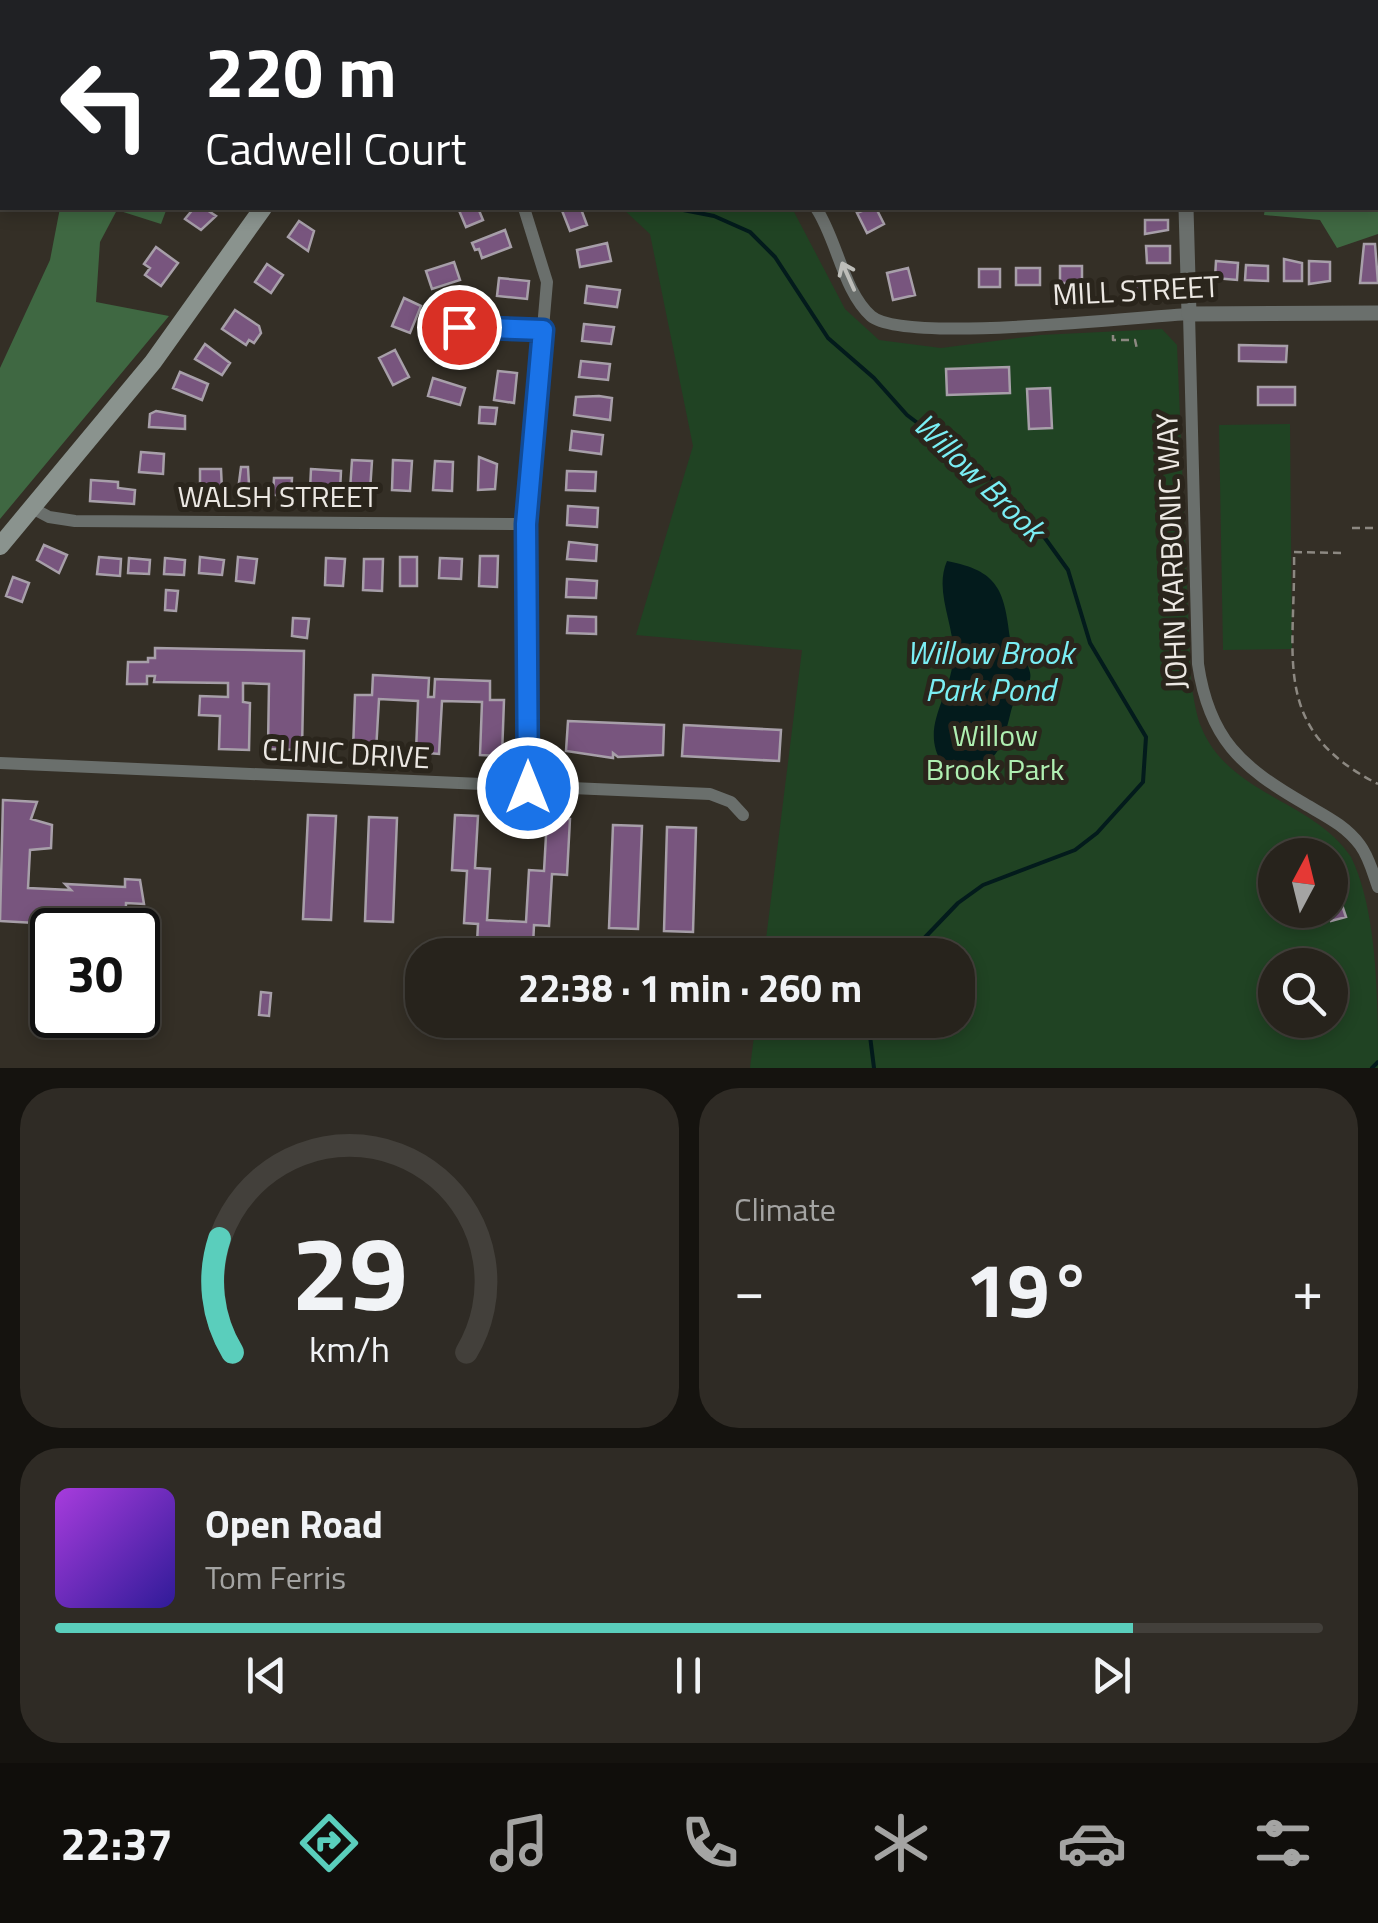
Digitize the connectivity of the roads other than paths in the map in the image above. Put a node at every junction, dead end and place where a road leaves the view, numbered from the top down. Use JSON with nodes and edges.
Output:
{"nodes":[{"id":1,"x":262,"y":210,"type":"edge"},
{"id":2,"x":525,"y":210,"type":"edge"},
{"id":3,"x":817,"y":210,"type":"edge"},
{"id":4,"x":1186,"y":210,"type":"edge"},
{"id":5,"x":1188,"y":314,"type":"junction"},
{"id":6,"x":1378,"y":314,"type":"edge"},
{"id":7,"x":459,"y":327,"type":"dead end"},
{"id":8,"x":543,"y":330,"type":"junction"},
{"id":9,"x":32,"y":508,"type":"junction"},
{"id":10,"x":526,"y":524,"type":"junction"},
{"id":11,"x":0,"y":546,"type":"edge"},
{"id":12,"x":0,"y":763,"type":"edge"},
{"id":13,"x":528,"y":788,"type":"junction"},
{"id":14,"x":743,"y":816,"type":"dead end"},
{"id":15,"x":1378,"y":887,"type":"edge"}],
"edges":[{"from":1,"to":9,"type":"main road"},
{"from":2,"to":8,"type":"street"},
{"from":5,"to":3,"type":"street","name":"MILL STREET","one_way":true},
{"from":4,"to":5,"type":"street"},
{"from":5,"to":6,"type":"street","name":"MILL STREET"},
{"from":5,"to":15,"type":"street","name":"JOHN KARBONIC WAY"},
{"from":7,"to":8,"type":"street"},
{"from":8,"to":10,"type":"street"},
{"from":9,"to":10,"type":"street","name":"WALSH STREET"},
{"from":9,"to":11,"type":"main road"},
{"from":10,"to":13,"type":"street"},
{"from":12,"to":13,"type":"street","name":"CLINIC DRIVE"},
{"from":13,"to":14,"type":"street","name":"CLINIC DRIVE"}]}
